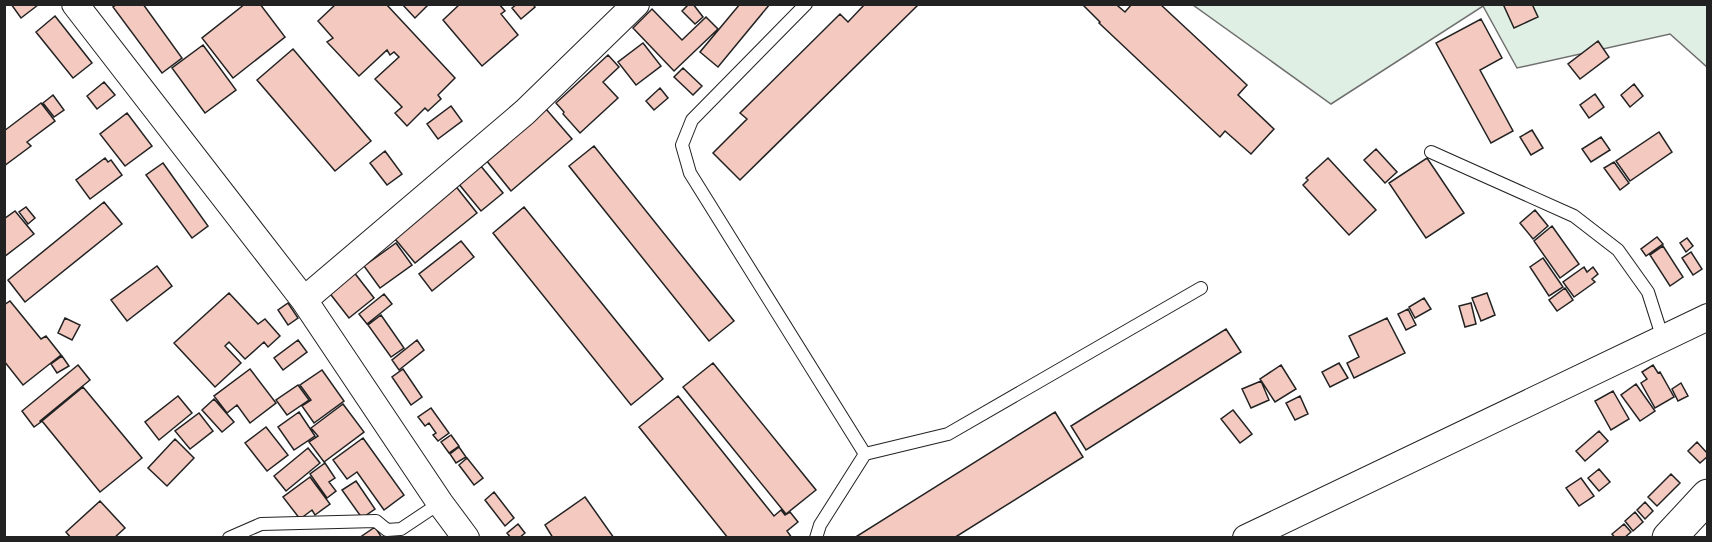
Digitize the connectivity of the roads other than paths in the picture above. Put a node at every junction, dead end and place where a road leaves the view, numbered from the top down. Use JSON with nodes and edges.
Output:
{"nodes":[{"id":1,"x":75,"y":4,"type":"edge"},
{"id":2,"x":636,"y":4,"type":"edge"},
{"id":3,"x":806,"y":4,"type":"edge"},
{"id":4,"x":1431,"y":152,"type":"dead end"},
{"id":5,"x":1201,"y":288,"type":"dead end"},
{"id":6,"x":304,"y":300,"type":"junction"},
{"id":7,"x":1707,"y":317,"type":"edge"},
{"id":8,"x":1663,"y":339,"type":"junction"},
{"id":9,"x":865,"y":454,"type":"junction"},
{"id":10,"x":1707,"y":496,"type":"edge"},
{"id":11,"x":440,"y":503,"type":"junction"},
{"id":12,"x":229,"y":537,"type":"edge"},
{"id":13,"x":466,"y":537,"type":"edge"},
{"id":14,"x":816,"y":537,"type":"edge"},
{"id":15,"x":1246,"y":537,"type":"edge"},
{"id":16,"x":1669,"y":537,"type":"edge"}],
"edges":[{"from":1,"to":6,"type":"street"},
{"from":2,"to":6,"type":"street"},
{"from":3,"to":9,"type":"lane"},
{"from":4,"to":8,"type":"lane"},
{"from":5,"to":9,"type":"lane"},
{"from":6,"to":11,"type":"street"},
{"from":7,"to":8,"type":"street"},
{"from":8,"to":15,"type":"street"},
{"from":9,"to":14,"type":"lane"},
{"from":10,"to":16,"type":"street"},
{"from":11,"to":12,"type":"lane"},
{"from":11,"to":13,"type":"street"}]}
